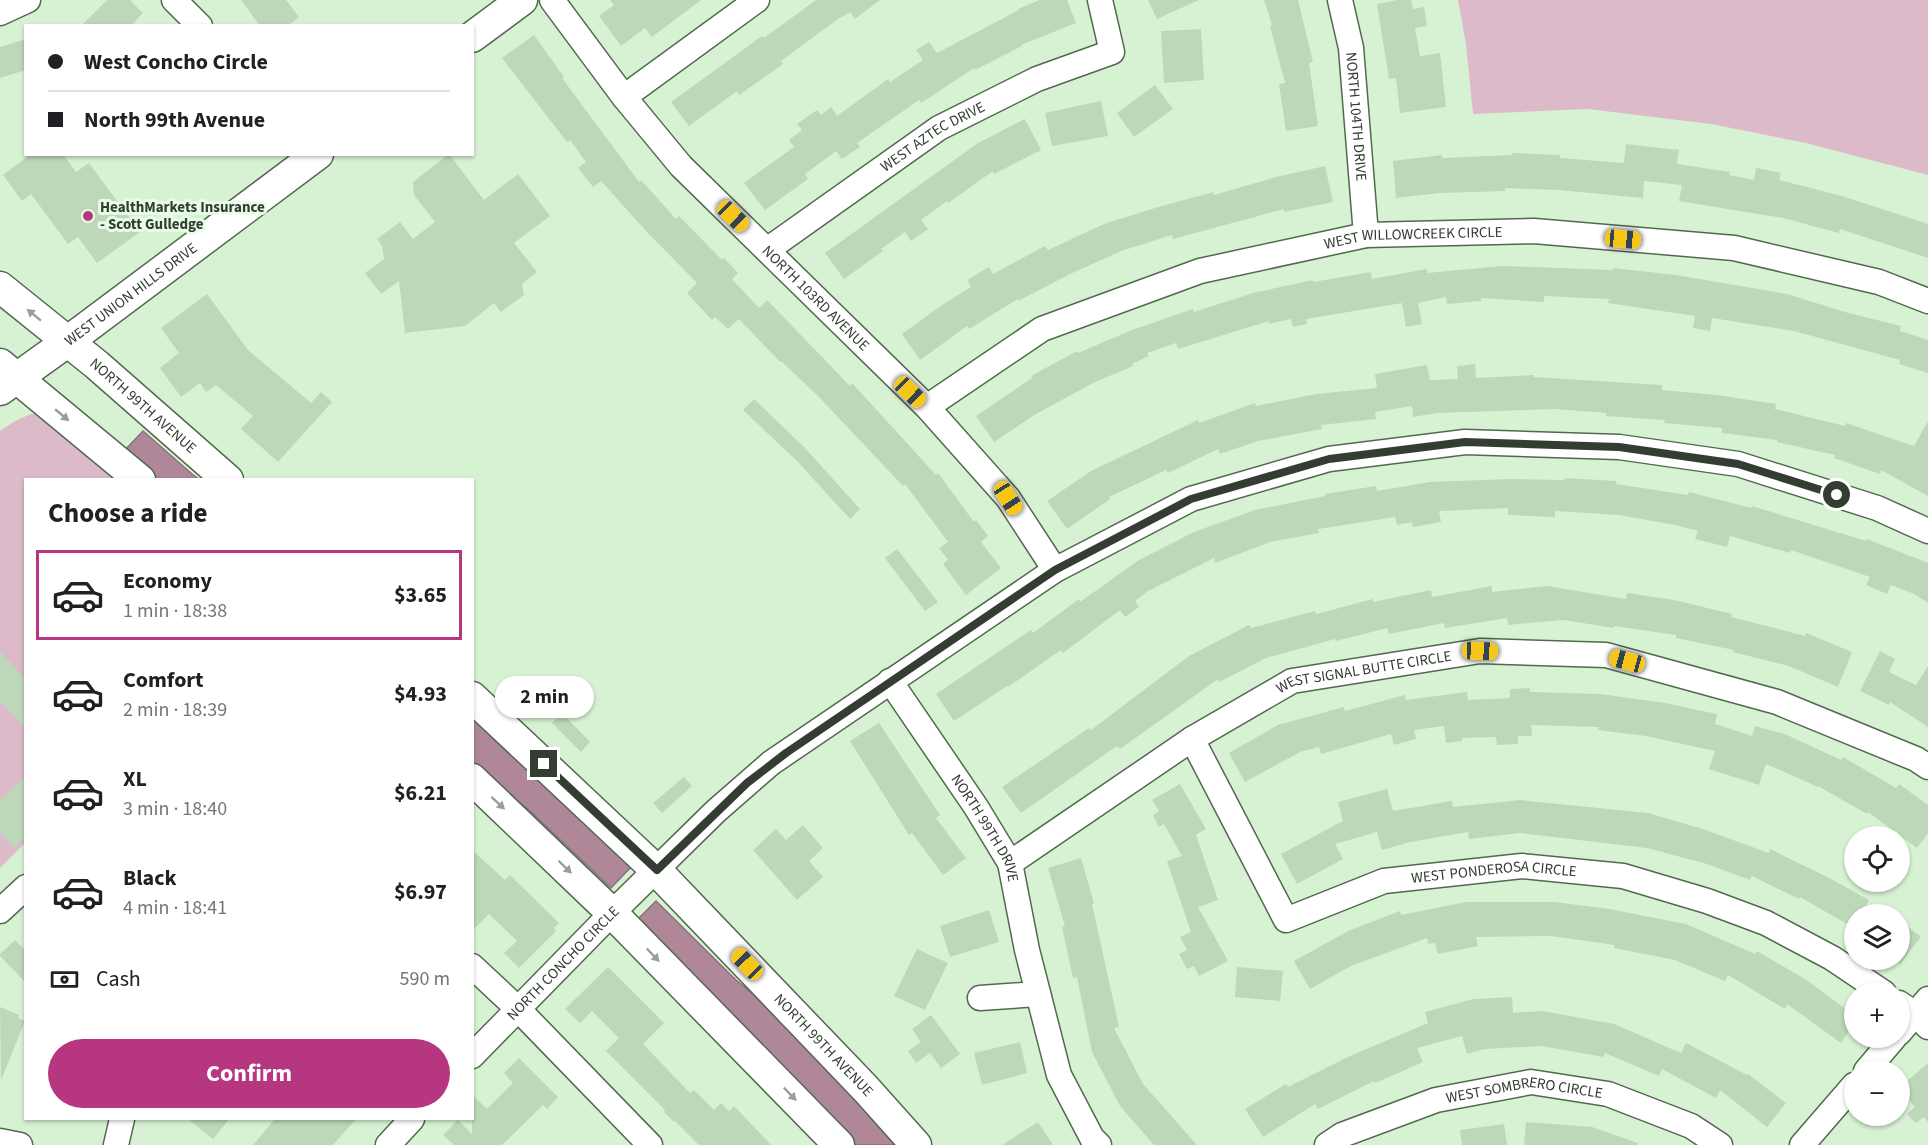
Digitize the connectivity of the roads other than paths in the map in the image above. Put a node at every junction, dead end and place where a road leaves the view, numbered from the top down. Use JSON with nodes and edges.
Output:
{"nodes":[{"id":1,"x":28,"y":0,"type":"edge"},
{"id":2,"x":174,"y":0,"type":"edge"},
{"id":3,"x":522,"y":0,"type":"edge"},
{"id":4,"x":552,"y":0,"type":"edge"},
{"id":5,"x":757,"y":0,"type":"edge"},
{"id":6,"x":1100,"y":0,"type":"edge"},
{"id":7,"x":1340,"y":0,"type":"edge"},
{"id":8,"x":0,"y":13,"type":"edge"},
{"id":9,"x":198,"y":24,"type":"edge"},
{"id":10,"x":474,"y":36,"type":"edge"},
{"id":11,"x":624,"y":97,"type":"junction"},
{"id":12,"x":315,"y":156,"type":"edge"},
{"id":13,"x":1366,"y":235,"type":"junction"},
{"id":14,"x":767,"y":250,"type":"junction"},
{"id":15,"x":0,"y":287,"type":"edge"},
{"id":16,"x":1928,"y":301,"type":"edge"},
{"id":17,"x":67,"y":342,"type":"junction"},
{"id":18,"x":6,"y":377,"type":"edge"},
{"id":19,"x":927,"y":407,"type":"junction"},
{"id":20,"x":137,"y":478,"type":"edge"},
{"id":21,"x":226,"y":478,"type":"edge"},
{"id":22,"x":1928,"y":531,"type":"edge"},
{"id":23,"x":1055,"y":570,"type":"junction"},
{"id":24,"x":890,"y":681,"type":"junction"},
{"id":25,"x":474,"y":699,"type":"edge"},
{"id":26,"x":1192,"y":740,"type":"junction"},
{"id":27,"x":1928,"y":767,"type":"edge"},
{"id":28,"x":474,"y":781,"type":"edge"},
{"id":29,"x":1010,"y":863,"type":"junction"},
{"id":30,"x":657,"y":870,"type":"junction"},
{"id":31,"x":24,"y":889,"type":"edge"},
{"id":32,"x":0,"y":911,"type":"edge"},
{"id":33,"x":612,"y":913,"type":"junction"},
{"id":34,"x":474,"y":968,"type":"edge"},
{"id":35,"x":1868,"y":982,"type":"edge"},
{"id":36,"x":1038,"y":994,"type":"junction"},
{"id":37,"x":980,"y":998,"type":"dead end"},
{"id":38,"x":518,"y":1009,"type":"junction"},
{"id":39,"x":1886,"y":1048,"type":"edge"},
{"id":40,"x":474,"y":1054,"type":"edge"},
{"id":41,"x":1875,"y":1060,"type":"edge"},
{"id":42,"x":1844,"y":1097,"type":"edge"},
{"id":43,"x":122,"y":1120,"type":"edge"},
{"id":44,"x":411,"y":1120,"type":"edge"},
{"id":45,"x":0,"y":1141,"type":"edge"},
{"id":46,"x":20,"y":1145,"type":"edge"},
{"id":47,"x":116,"y":1145,"type":"edge"},
{"id":48,"x":388,"y":1145,"type":"edge"},
{"id":49,"x":650,"y":1145,"type":"edge"},
{"id":50,"x":839,"y":1145,"type":"edge"},
{"id":51,"x":916,"y":1145,"type":"edge"},
{"id":52,"x":1099,"y":1145,"type":"edge"},
{"id":53,"x":1327,"y":1145,"type":"edge"},
{"id":54,"x":1720,"y":1145,"type":"edge"},
{"id":55,"x":1802,"y":1145,"type":"edge"}],
"edges":[{"from":1,"to":8,"type":"street"},
{"from":2,"to":9,"type":"street"},
{"from":3,"to":10,"type":"main road"},
{"from":4,"to":11,"type":"street","name":"NORTH 103RD AVENUE"},
{"from":5,"to":11,"type":"street"},
{"from":6,"to":14,"type":"street","name":"WEST AZTEC DRIVE"},
{"from":7,"to":13,"type":"street","name":"NORTH 104TH DRIVE"},
{"from":11,"to":14,"type":"street","name":"NORTH 103RD AVENUE"},
{"from":12,"to":17,"type":"main road","name":"WEST UNION HILLS DRIVE"},
{"from":13,"to":16,"type":"street","name":"WEST WILLOWCREEK CIRCLE"},
{"from":13,"to":19,"type":"street","name":"WEST WILLOWCREEK CIRCLE"},
{"from":14,"to":19,"type":"street","name":"NORTH 103RD AVENUE"},
{"from":17,"to":15,"type":"main road","name":"NORTH 99TH AVENUE","one_way":true},
{"from":17,"to":18,"type":"main road","name":"WEST UNION HILLS DRIVE"},
{"from":17,"to":21,"type":"main road","name":"NORTH 99TH AVENUE"},
{"from":18,"to":20,"type":"main road","one_way":true},
{"from":19,"to":23,"type":"street","name":"NORTH 103RD AVENUE"},
{"from":22,"to":23,"type":"street","name":"NORTH CONCHO CIRCLE"},
{"from":23,"to":24,"type":"street","name":"NORTH CONCHO CIRCLE"},
{"from":24,"to":29,"type":"street","name":"NORTH 99TH DRIVE"},
{"from":24,"to":30,"type":"street","name":"NORTH CONCHO CIRCLE"},
{"from":25,"to":30,"type":"main road","name":"NORTH 99TH AVENUE"},
{"from":26,"to":27,"type":"street","name":"WEST SIGNAL BUTTE CIRCLE"},
{"from":26,"to":29,"type":"street","name":"WEST SIGNAL BUTTE CIRCLE"},
{"from":26,"to":35,"type":"street","name":"WEST PONDEROSA CIRCLE"},
{"from":28,"to":33,"type":"main road","one_way":true},
{"from":29,"to":36,"type":"street","name":"NORTH 99TH DRIVE"},
{"from":30,"to":33,"type":"street","name":"NORTH CONCHO CIRCLE"},
{"from":30,"to":51,"type":"main road","name":"NORTH 99TH AVENUE"},
{"from":31,"to":32,"type":"street"},
{"from":33,"to":38,"type":"street","name":"NORTH CONCHO CIRCLE"},
{"from":33,"to":50,"type":"main road","one_way":true},
{"from":34,"to":38,"type":"street"},
{"from":36,"to":37,"type":"street"},
{"from":36,"to":52,"type":"street","name":"NORTH 99TH DRIVE"},
{"from":38,"to":40,"type":"street","name":"NORTH CONCHO CIRCLE"},
{"from":38,"to":49,"type":"street"},
{"from":39,"to":41,"type":"street"},
{"from":42,"to":55,"type":"street"},
{"from":43,"to":47,"type":"street"},
{"from":44,"to":48,"type":"street"},
{"from":45,"to":46,"type":"street"},
{"from":53,"to":54,"type":"street","name":"WEST SOMBRERO CIRCLE"}]}
